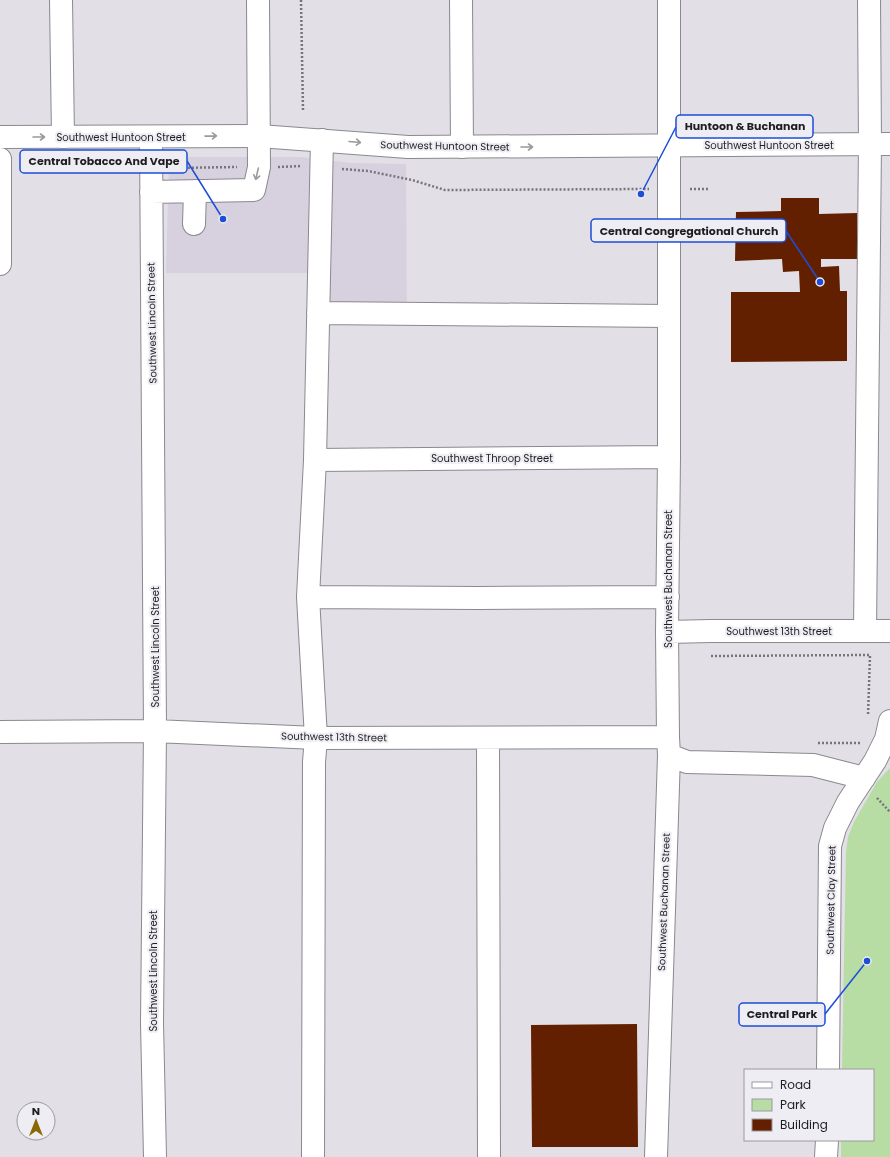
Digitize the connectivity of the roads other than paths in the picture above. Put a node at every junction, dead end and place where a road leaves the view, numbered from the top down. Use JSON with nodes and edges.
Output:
{"nodes":[{"id":1,"x":61,"y":0,"type":"edge"},
{"id":2,"x":258,"y":0,"type":"edge"},
{"id":3,"x":462,"y":0,"type":"edge"},
{"id":4,"x":669,"y":0,"type":"edge"},
{"id":5,"x":869,"y":0,"type":"edge"},
{"id":6,"x":260,"y":136,"type":"junction"},
{"id":7,"x":0,"y":137,"type":"edge"},
{"id":8,"x":63,"y":137,"type":"junction"},
{"id":9,"x":150,"y":137,"type":"junction"},
{"id":10,"x":322,"y":140,"type":"junction"},
{"id":11,"x":880,"y":144,"type":"edge"},
{"id":12,"x":670,"y":146,"type":"junction"},
{"id":13,"x":462,"y":147,"type":"junction"},
{"id":14,"x":0,"y":160,"type":"edge"},
{"id":15,"x":0,"y":167,"type":"edge"},
{"id":16,"x":151,"y":192,"type":"junction"},
{"id":17,"x":194,"y":192,"type":"junction"},
{"id":18,"x":194,"y":224,"type":"dead end"},
{"id":19,"x":0,"y":264,"type":"edge"},
{"id":20,"x":318,"y":313,"type":"junction"},
{"id":21,"x":669,"y":316,"type":"junction"},
{"id":22,"x":669,"y":457,"type":"junction"},
{"id":23,"x":315,"y":460,"type":"junction"},
{"id":24,"x":308,"y":597,"type":"junction"},
{"id":25,"x":668,"y":597,"type":"junction"},
{"id":26,"x":865,"y":631,"type":"junction"},
{"id":27,"x":890,"y":631,"type":"edge"},
{"id":28,"x":667,"y":632,"type":"junction"},
{"id":29,"x":890,"y":721,"type":"edge"},
{"id":30,"x":0,"y":732,"type":"edge"},
{"id":31,"x":155,"y":732,"type":"junction"},
{"id":32,"x":316,"y":738,"type":"junction"},
{"id":33,"x":488,"y":738,"type":"junction"},
{"id":34,"x":668,"y":746,"type":"junction"},
{"id":35,"x":864,"y":778,"type":"junction"},
{"id":36,"x":828,"y":1069,"type":"edge"},
{"id":37,"x":827,"y":1141,"type":"edge"},
{"id":38,"x":155,"y":1157,"type":"edge"},
{"id":39,"x":312,"y":1157,"type":"edge"},
{"id":40,"x":489,"y":1157,"type":"edge"},
{"id":41,"x":656,"y":1157,"type":"edge"},
{"id":42,"x":826,"y":1157,"type":"edge"}],
"edges":[{"from":1,"to":8,"type":"street"},
{"from":2,"to":6,"type":"street"},
{"from":3,"to":13,"type":"street"},
{"from":4,"to":12,"type":"street","name":"Southwest Buchanan Street"},
{"from":5,"to":11,"type":"street"},
{"from":9,"to":6,"type":"street","name":"Southwest Huntoon Street","one_way":true},
{"from":6,"to":10,"type":"street","name":"Southwest Huntoon Street"},
{"from":6,"to":17,"type":"street","one_way":true},
{"from":7,"to":8,"type":"street","name":"Southwest Huntoon Street","one_way":true},
{"from":8,"to":9,"type":"street","name":"Southwest Huntoon Street"},
{"from":9,"to":16,"type":"street","name":"Southwest Lincoln Street"},
{"from":10,"to":13,"type":"street","name":"Southwest Huntoon Street","one_way":true},
{"from":10,"to":20,"type":"street"},
{"from":11,"to":12,"type":"street","name":"Southwest Huntoon Street"},
{"from":11,"to":26,"type":"street"},
{"from":13,"to":12,"type":"street","name":"Southwest Huntoon Street","one_way":true},
{"from":12,"to":21,"type":"street","name":"Southwest Buchanan Street"},
{"from":14,"to":15,"type":"street"},
{"from":15,"to":19,"type":"street"},
{"from":16,"to":17,"type":"street"},
{"from":16,"to":31,"type":"street","name":"Southwest Lincoln Street"},
{"from":17,"to":18,"type":"street"},
{"from":20,"to":21,"type":"street"},
{"from":20,"to":23,"type":"street"},
{"from":21,"to":22,"type":"street","name":"Southwest Buchanan Street"},
{"from":22,"to":23,"type":"street","name":"Southwest Throop Street"},
{"from":22,"to":25,"type":"street","name":"Southwest Buchanan Street"},
{"from":23,"to":24,"type":"street"},
{"from":24,"to":25,"type":"street"},
{"from":24,"to":32,"type":"street"},
{"from":25,"to":28,"type":"street","name":"Southwest Buchanan Street"},
{"from":26,"to":27,"type":"street","name":"Southwest 13th Street"},
{"from":26,"to":28,"type":"street","name":"Southwest 13th Street"},
{"from":28,"to":34,"type":"street","name":"Southwest Buchanan Street"},
{"from":29,"to":35,"type":"street","name":"Southwest Clay Street"},
{"from":30,"to":31,"type":"street","name":"Southwest 13th Street"},
{"from":31,"to":32,"type":"street","name":"Southwest 13th Street"},
{"from":31,"to":38,"type":"street","name":"Southwest Lincoln Street"},
{"from":32,"to":33,"type":"street","name":"Southwest 13th Street"},
{"from":32,"to":39,"type":"street"},
{"from":33,"to":34,"type":"street","name":"Southwest 13th Street"},
{"from":33,"to":40,"type":"street"},
{"from":34,"to":35,"type":"street","name":"Southwest 13th Street"},
{"from":34,"to":41,"type":"street","name":"Southwest Buchanan Street"},
{"from":35,"to":36,"type":"street","name":"Southwest Clay Street"},
{"from":37,"to":42,"type":"street"}]}
